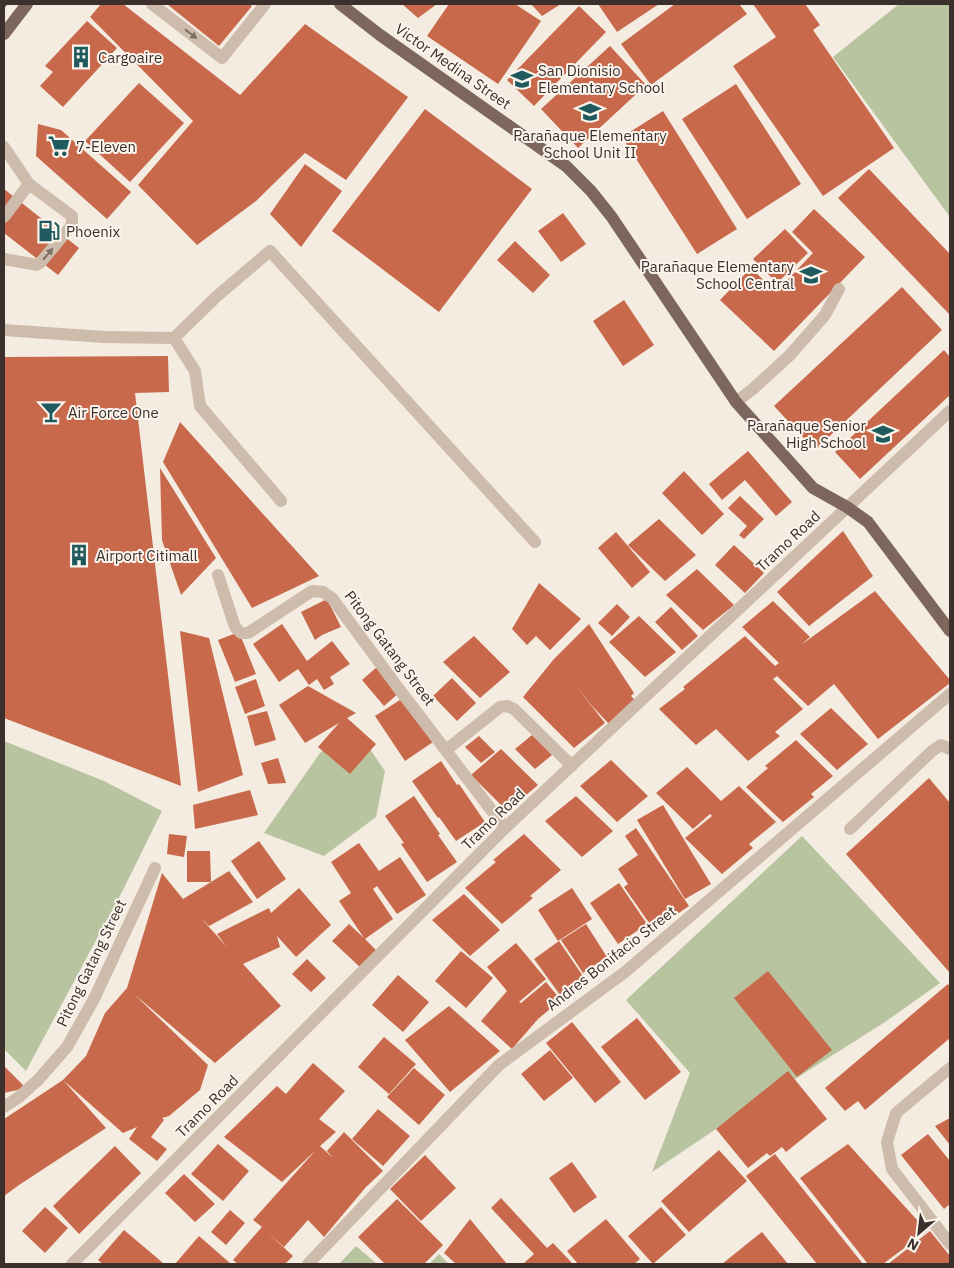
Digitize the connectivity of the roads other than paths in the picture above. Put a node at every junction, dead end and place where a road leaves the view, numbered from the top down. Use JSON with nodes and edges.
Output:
{"nodes":[{"id":1,"x":27,"y":4,"type":"edge"},
{"id":2,"x":152,"y":4,"type":"edge"},
{"id":3,"x":265,"y":4,"type":"edge"},
{"id":4,"x":340,"y":4,"type":"edge"},
{"id":5,"x":4,"y":34,"type":"edge"},
{"id":6,"x":4,"y":147,"type":"edge"},
{"id":7,"x":29,"y":184,"type":"junction"},
{"id":8,"x":4,"y":217,"type":"edge"},
{"id":9,"x":4,"y":259,"type":"edge"},
{"id":10,"x":839,"y":288,"type":"dead end"},
{"id":11,"x":4,"y":330,"type":"edge"},
{"id":12,"x":174,"y":338,"type":"junction"},
{"id":13,"x":736,"y":402,"type":"junction"},
{"id":14,"x":950,"y":411,"type":"edge"},
{"id":15,"x":281,"y":501,"type":"dead end"},
{"id":16,"x":847,"y":507,"type":"junction"},
{"id":17,"x":535,"y":542,"type":"dead end"},
{"id":18,"x":218,"y":575,"type":"dead end"},
{"id":19,"x":950,"y":632,"type":"edge"},
{"id":20,"x":950,"y":694,"type":"edge"},
{"id":21,"x":950,"y":748,"type":"edge"},
{"id":22,"x":446,"y":750,"type":"junction"},
{"id":23,"x":572,"y":766,"type":"junction"},
{"id":24,"x":505,"y":828,"type":"junction"},
{"id":25,"x":850,"y":829,"type":"dead end"},
{"id":26,"x":155,"y":868,"type":"dead end"},
{"id":27,"x":950,"y":1068,"type":"edge"},
{"id":28,"x":4,"y":1107,"type":"edge"},
{"id":29,"x":950,"y":1244,"type":"edge"},
{"id":30,"x":72,"y":1264,"type":"edge"},
{"id":31,"x":308,"y":1264,"type":"edge"}],
"edges":[{"from":1,"to":5,"type":"main road"},
{"from":2,"to":3,"type":"street","one_way":true},
{"from":4,"to":13,"type":"main road","name":"Victor Medina Street"},
{"from":6,"to":7,"type":"street"},
{"from":7,"to":8,"type":"street"},
{"from":9,"to":7,"type":"street","one_way":true},
{"from":10,"to":13,"type":"street"},
{"from":11,"to":12,"type":"street"},
{"from":12,"to":15,"type":"street"},
{"from":12,"to":17,"type":"street"},
{"from":13,"to":16,"type":"main road","name":"Victor Medina Street"},
{"from":14,"to":16,"type":"street","name":"Tramo Road"},
{"from":16,"to":19,"type":"main road","name":"Victor Medina Street"},
{"from":16,"to":23,"type":"street","name":"Tramo Road"},
{"from":18,"to":22,"type":"street","name":"Pitong Gatang Street"},
{"from":20,"to":31,"type":"street","name":"Andres Bonifacio Street"},
{"from":21,"to":25,"type":"street"},
{"from":22,"to":23,"type":"street"},
{"from":22,"to":24,"type":"street","name":"Pitong Gatang Street"},
{"from":23,"to":24,"type":"street","name":"Tramo Road"},
{"from":24,"to":30,"type":"street","name":"Tramo Road"},
{"from":26,"to":28,"type":"street","name":"Pitong Gatang Street"},
{"from":27,"to":29,"type":"street"}]}
